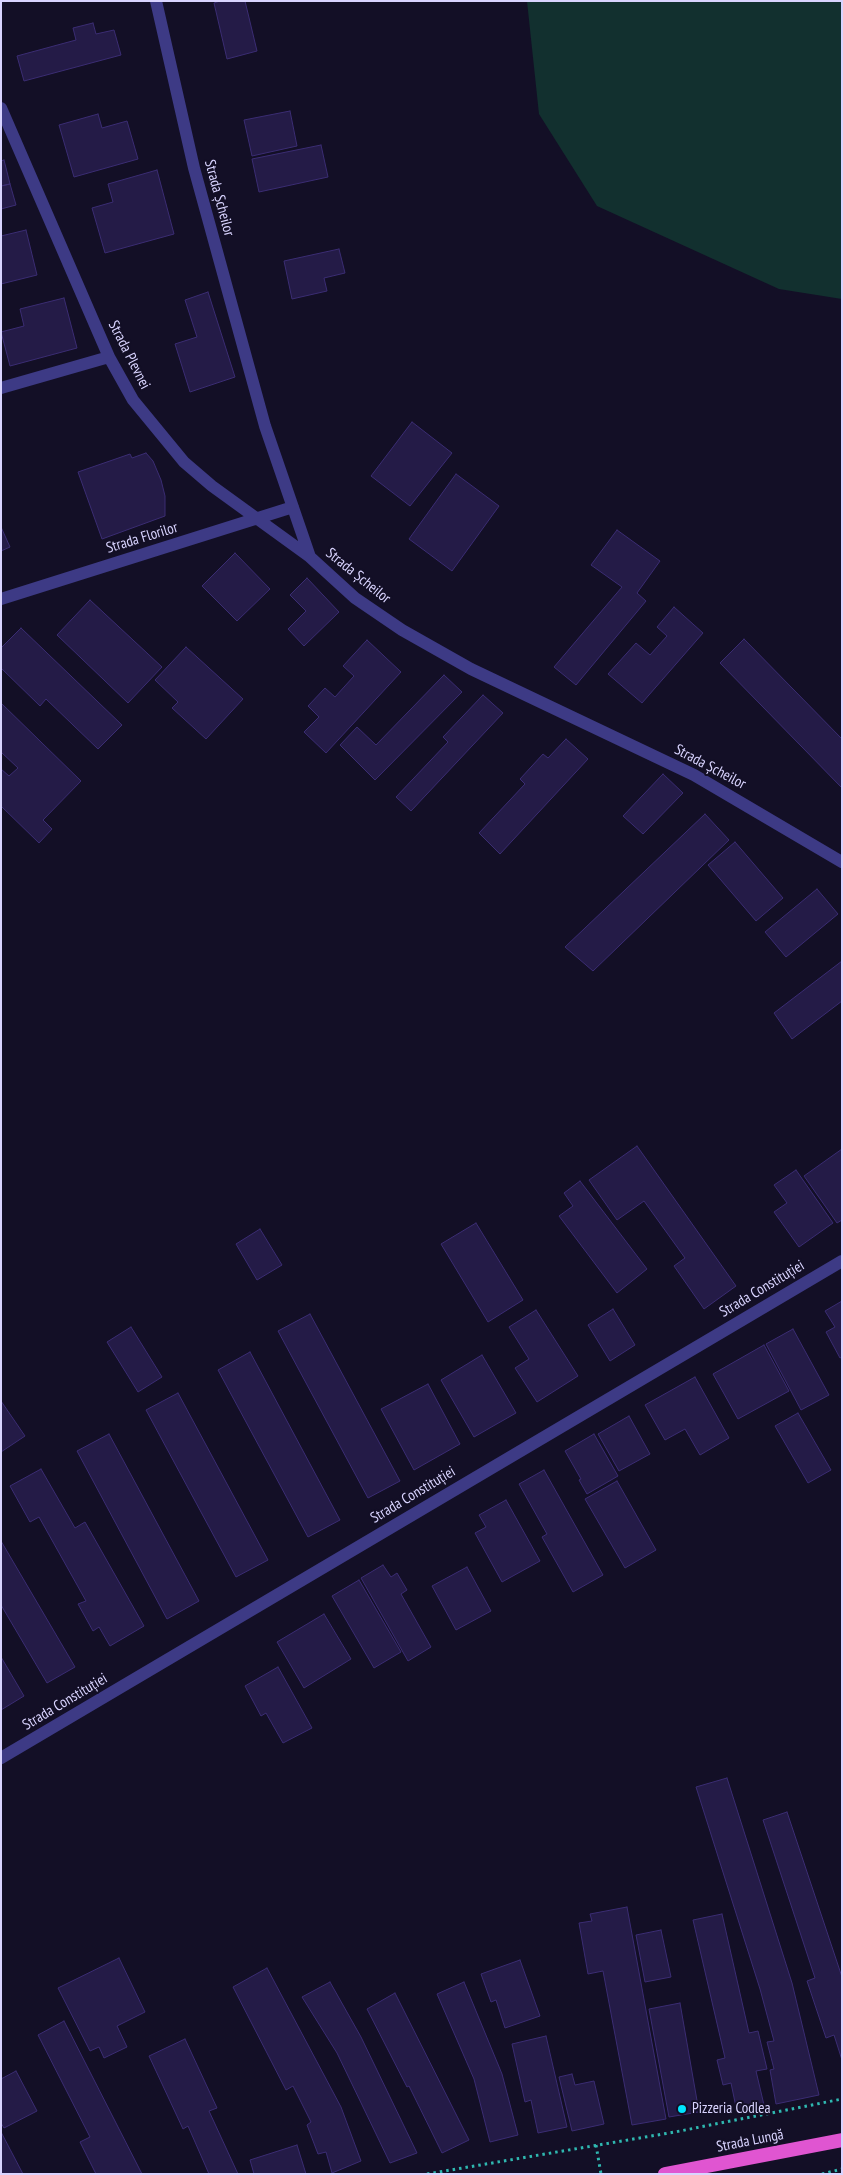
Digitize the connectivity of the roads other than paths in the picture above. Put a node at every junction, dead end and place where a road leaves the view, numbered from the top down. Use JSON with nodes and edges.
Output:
{"nodes":[{"id":1,"x":156,"y":1,"type":"edge"},
{"id":2,"x":1,"y":108,"type":"edge"},
{"id":3,"x":109,"y":357,"type":"junction"},
{"id":4,"x":1,"y":388,"type":"edge"},
{"id":5,"x":293,"y":507,"type":"junction"},
{"id":6,"x":257,"y":519,"type":"junction"},
{"id":7,"x":310,"y":557,"type":"junction"},
{"id":8,"x":1,"y":599,"type":"edge"},
{"id":9,"x":842,"y":862,"type":"edge"},
{"id":10,"x":842,"y":1261,"type":"edge"},
{"id":11,"x":1,"y":1758,"type":"edge"},
{"id":12,"x":842,"y":2140,"type":"edge"},
{"id":13,"x":665,"y":2174,"type":"edge"}],
"edges":[{"from":1,"to":5,"type":"street","name":"Strada Șcheilor"},
{"from":2,"to":3,"type":"street","name":"Strada Plevnei"},
{"from":3,"to":4,"type":"street"},
{"from":3,"to":6,"type":"street","name":"Strada Plevnei"},
{"from":5,"to":6,"type":"street","name":"Strada Florilor"},
{"from":5,"to":7,"type":"street","name":"Strada Șcheilor"},
{"from":6,"to":7,"type":"street","name":"Strada Plevnei"},
{"from":6,"to":8,"type":"street","name":"Strada Florilor"},
{"from":7,"to":9,"type":"street","name":"Strada Șcheilor"},
{"from":10,"to":11,"type":"street","name":"Strada Constituției"},
{"from":12,"to":13,"type":"highway","name":"Strada Lungă"}]}
